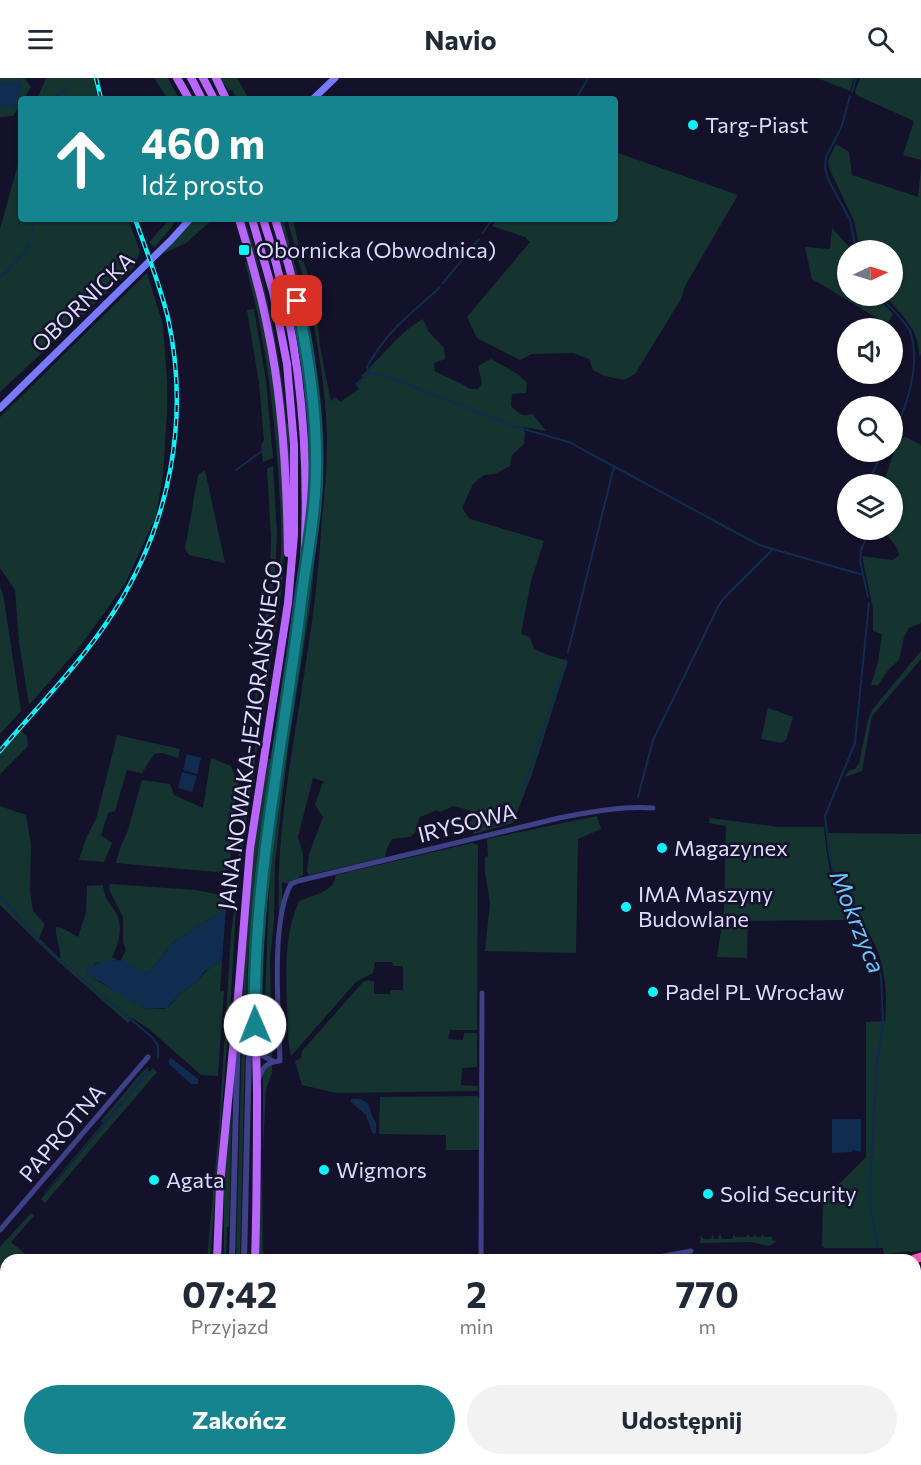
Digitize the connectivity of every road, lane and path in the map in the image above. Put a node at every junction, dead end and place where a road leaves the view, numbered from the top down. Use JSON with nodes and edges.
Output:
{"nodes":[{"id":1,"x":177,"y":78,"type":"edge"},
{"id":2,"x":191,"y":78,"type":"edge"},
{"id":3,"x":203,"y":78,"type":"edge"},
{"id":4,"x":216,"y":78,"type":"edge"},
{"id":5,"x":333,"y":79,"type":"edge"},
{"id":6,"x":187,"y":96,"type":"edge"},
{"id":7,"x":200,"y":96,"type":"edge"},
{"id":8,"x":212,"y":96,"type":"edge"},
{"id":9,"x":225,"y":96,"type":"edge"},
{"id":10,"x":316,"y":96,"type":"edge"},
{"id":11,"x":187,"y":222,"type":"edge"},
{"id":12,"x":240,"y":222,"type":"edge"},
{"id":13,"x":253,"y":222,"type":"edge"},
{"id":14,"x":264,"y":222,"type":"edge"},
{"id":15,"x":276,"y":222,"type":"edge"},
{"id":16,"x":0,"y":408,"type":"edge"},
{"id":17,"x":290,"y":583,"type":"junction"},
{"id":18,"x":302,"y":593,"type":"junction"},
{"id":19,"x":653,"y":808,"type":"dead end"},
{"id":20,"x":482,"y":993,"type":"dead end"},
{"id":21,"x":238,"y":997,"type":"junction"},
{"id":22,"x":255,"y":1011,"type":"junction"},
{"id":23,"x":256,"y":1039,"type":"junction"},
{"id":24,"x":148,"y":1057,"type":"dead end"},
{"id":25,"x":273,"y":1061,"type":"junction"},
{"id":26,"x":257,"y":1091,"type":"junction"},
{"id":27,"x":0,"y":1230,"type":"edge"},
{"id":28,"x":691,"y":1251,"type":"dead end"},
{"id":29,"x":217,"y":1254,"type":"edge"},
{"id":30,"x":232,"y":1254,"type":"edge"},
{"id":31,"x":244,"y":1254,"type":"edge"},
{"id":32,"x":255,"y":1254,"type":"edge"},
{"id":33,"x":481,"y":1254,"type":"edge"},
{"id":34,"x":675,"y":1254,"type":"edge"}],
"edges":[{"from":1,"to":6,"type":"main road"},
{"from":2,"to":7,"type":"main road"},
{"from":3,"to":8,"type":"main road"},
{"from":4,"to":9,"type":"main road"},
{"from":5,"to":10,"type":"main road"},
{"from":11,"to":16,"type":"main road","name":"OBORNICKA"},
{"from":12,"to":17,"type":"main road"},
{"from":13,"to":17,"type":"main road","name":"JANA NOWAKA-JEZIORAŃSKIEGO"},
{"from":14,"to":18,"type":"main road","name":"JANA NOWAKA-JEZIORAŃSKIEGO"},
{"from":15,"to":18,"type":"main road"},
{"from":17,"to":21,"type":"main road","name":"JANA NOWAKA-JEZIORAŃSKIEGO"},
{"from":18,"to":22,"type":"main road","name":"JANA NOWAKA-JEZIORAŃSKIEGO"},
{"from":19,"to":25,"type":"street","name":"IRYSOWA"},
{"from":20,"to":33,"type":"street"},
{"from":21,"to":29,"type":"main road"},
{"from":21,"to":30,"type":"street","name":"JANA NOWAKA-JEZIORAŃSKIEGO"},
{"from":22,"to":23,"type":"main road"},
{"from":22,"to":31,"type":"street","name":"JANA NOWAKA-JEZIORAŃSKIEGO"},
{"from":23,"to":25,"type":"street"},
{"from":23,"to":26,"type":"main road"},
{"from":24,"to":27,"type":"street","name":"PAPROTNA"},
{"from":25,"to":26,"type":"street"},
{"from":26,"to":32,"type":"main road"},
{"from":28,"to":34,"type":"street"}]}
